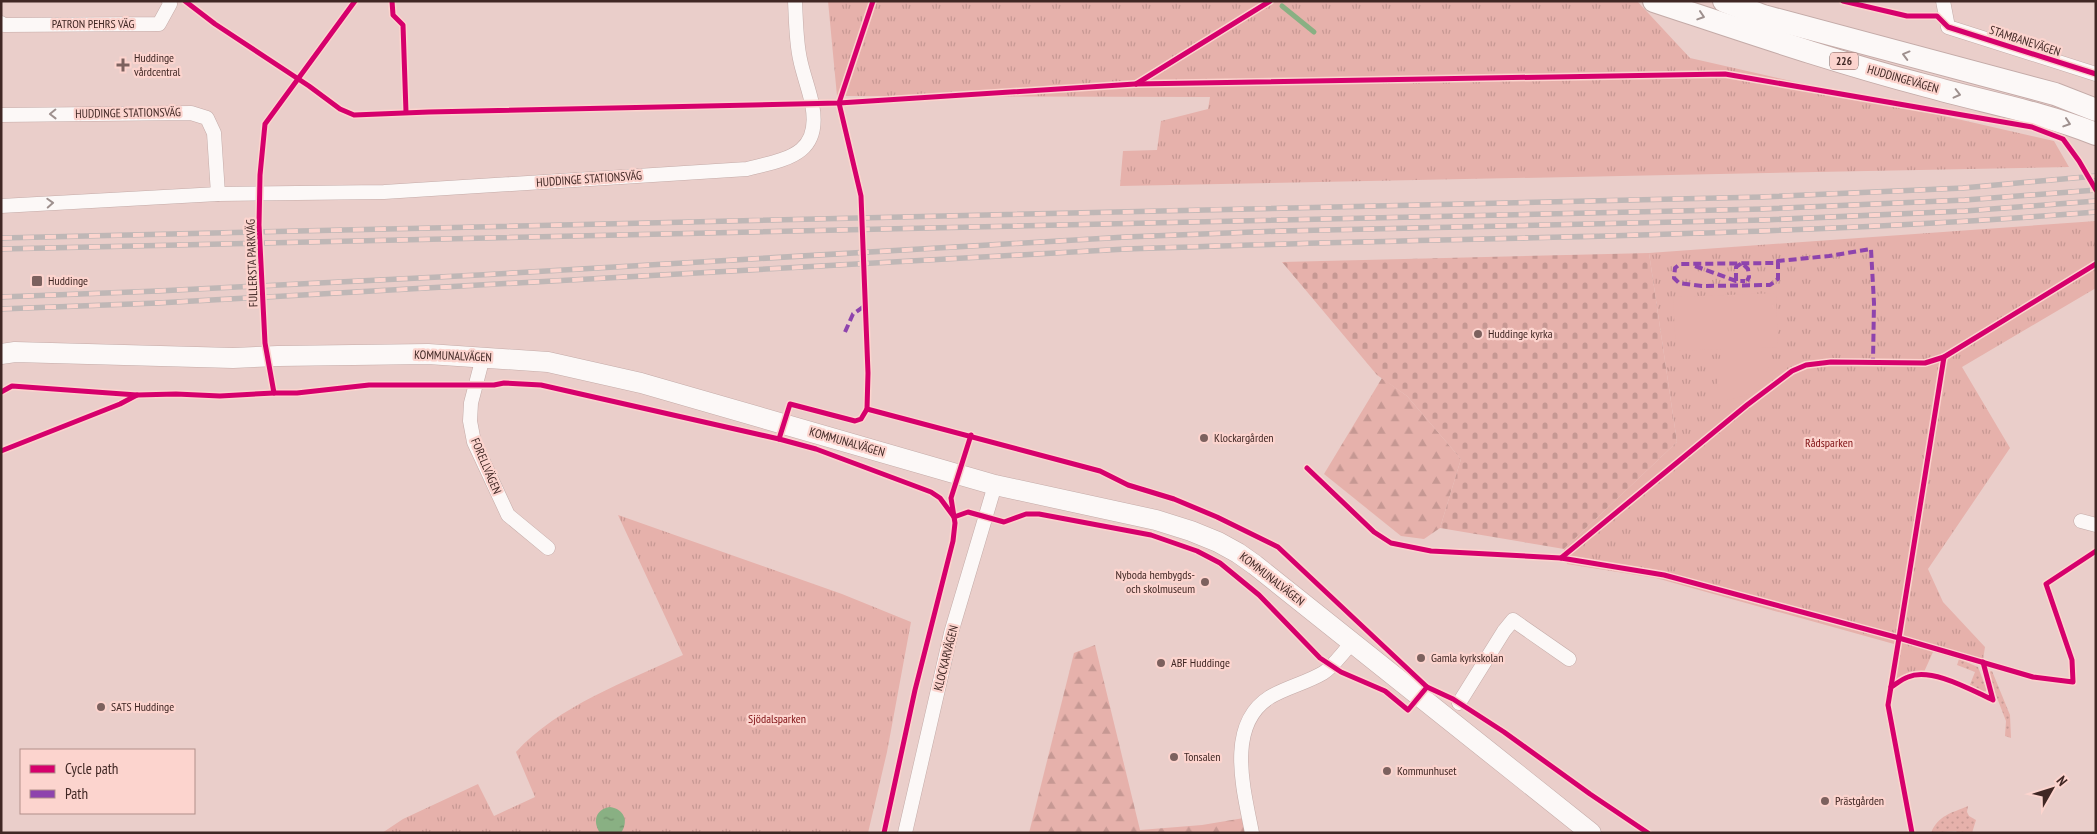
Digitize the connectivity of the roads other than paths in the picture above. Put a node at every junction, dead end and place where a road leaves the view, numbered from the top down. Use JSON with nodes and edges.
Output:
{"nodes":[{"id":1,"x":169,"y":1,"type":"edge"},
{"id":2,"x":795,"y":1,"type":"edge"},
{"id":3,"x":1654,"y":1,"type":"edge"},
{"id":4,"x":1724,"y":1,"type":"edge"},
{"id":5,"x":1943,"y":1,"type":"edge"},
{"id":6,"x":1,"y":23,"type":"edge"},
{"id":7,"x":2096,"y":74,"type":"edge"},
{"id":8,"x":2096,"y":110,"type":"edge"},
{"id":9,"x":1,"y":115,"type":"edge"},
{"id":10,"x":2096,"y":134,"type":"edge"},
{"id":11,"x":218,"y":194,"type":"junction"},
{"id":12,"x":1,"y":206,"type":"edge"},
{"id":13,"x":1,"y":354,"type":"edge"},
{"id":14,"x":483,"y":357,"type":"junction"},
{"id":15,"x":996,"y":485,"type":"junction"},
{"id":16,"x":2081,"y":521,"type":"dead end"},
{"id":17,"x":2096,"y":525,"type":"edge"},
{"id":18,"x":548,"y":548,"type":"dead end"},
{"id":19,"x":1352,"y":643,"type":"junction"},
{"id":20,"x":1569,"y":659,"type":"dead end"},
{"id":21,"x":1458,"y":703,"type":"dead end"},
{"id":22,"x":905,"y":833,"type":"edge"},
{"id":23,"x":1252,"y":833,"type":"edge"},
{"id":24,"x":1591,"y":833,"type":"edge"}],
"edges":[{"from":1,"to":6,"type":"street","name":"PATRON PEHRS VÄG"},
{"from":2,"to":11,"type":"street","name":"HUDDINGE STATIONSVÄG"},
{"from":3,"to":10,"type":"main road","name":"HUDDINGEVÄGEN","number":"226","one_way":true},
{"from":8,"to":4,"type":"main road","name":"HUDDINGEVÄGEN","number":"226","one_way":true},
{"from":5,"to":7,"type":"street","name":"STAMBANEVÄGEN"},
{"from":11,"to":9,"type":"street","name":"HUDDINGE STATIONSVÄG","one_way":true},
{"from":12,"to":11,"type":"street","name":"HUDDINGE STATIONSVÄG","one_way":true},
{"from":13,"to":14,"type":"street","name":"KOMMUNALVÄGEN"},
{"from":14,"to":15,"type":"street","name":"KOMMUNALVÄGEN"},
{"from":14,"to":18,"type":"street","name":"FORELLVÄGEN"},
{"from":15,"to":19,"type":"street","name":"KOMMUNALVÄGEN"},
{"from":15,"to":22,"type":"street","name":"KLOCKARVÄGEN"},
{"from":16,"to":17,"type":"street"},
{"from":19,"to":23,"type":"street"},
{"from":19,"to":24,"type":"street","name":"KOMMUNALVÄGEN"},
{"from":20,"to":21,"type":"street"}]}
